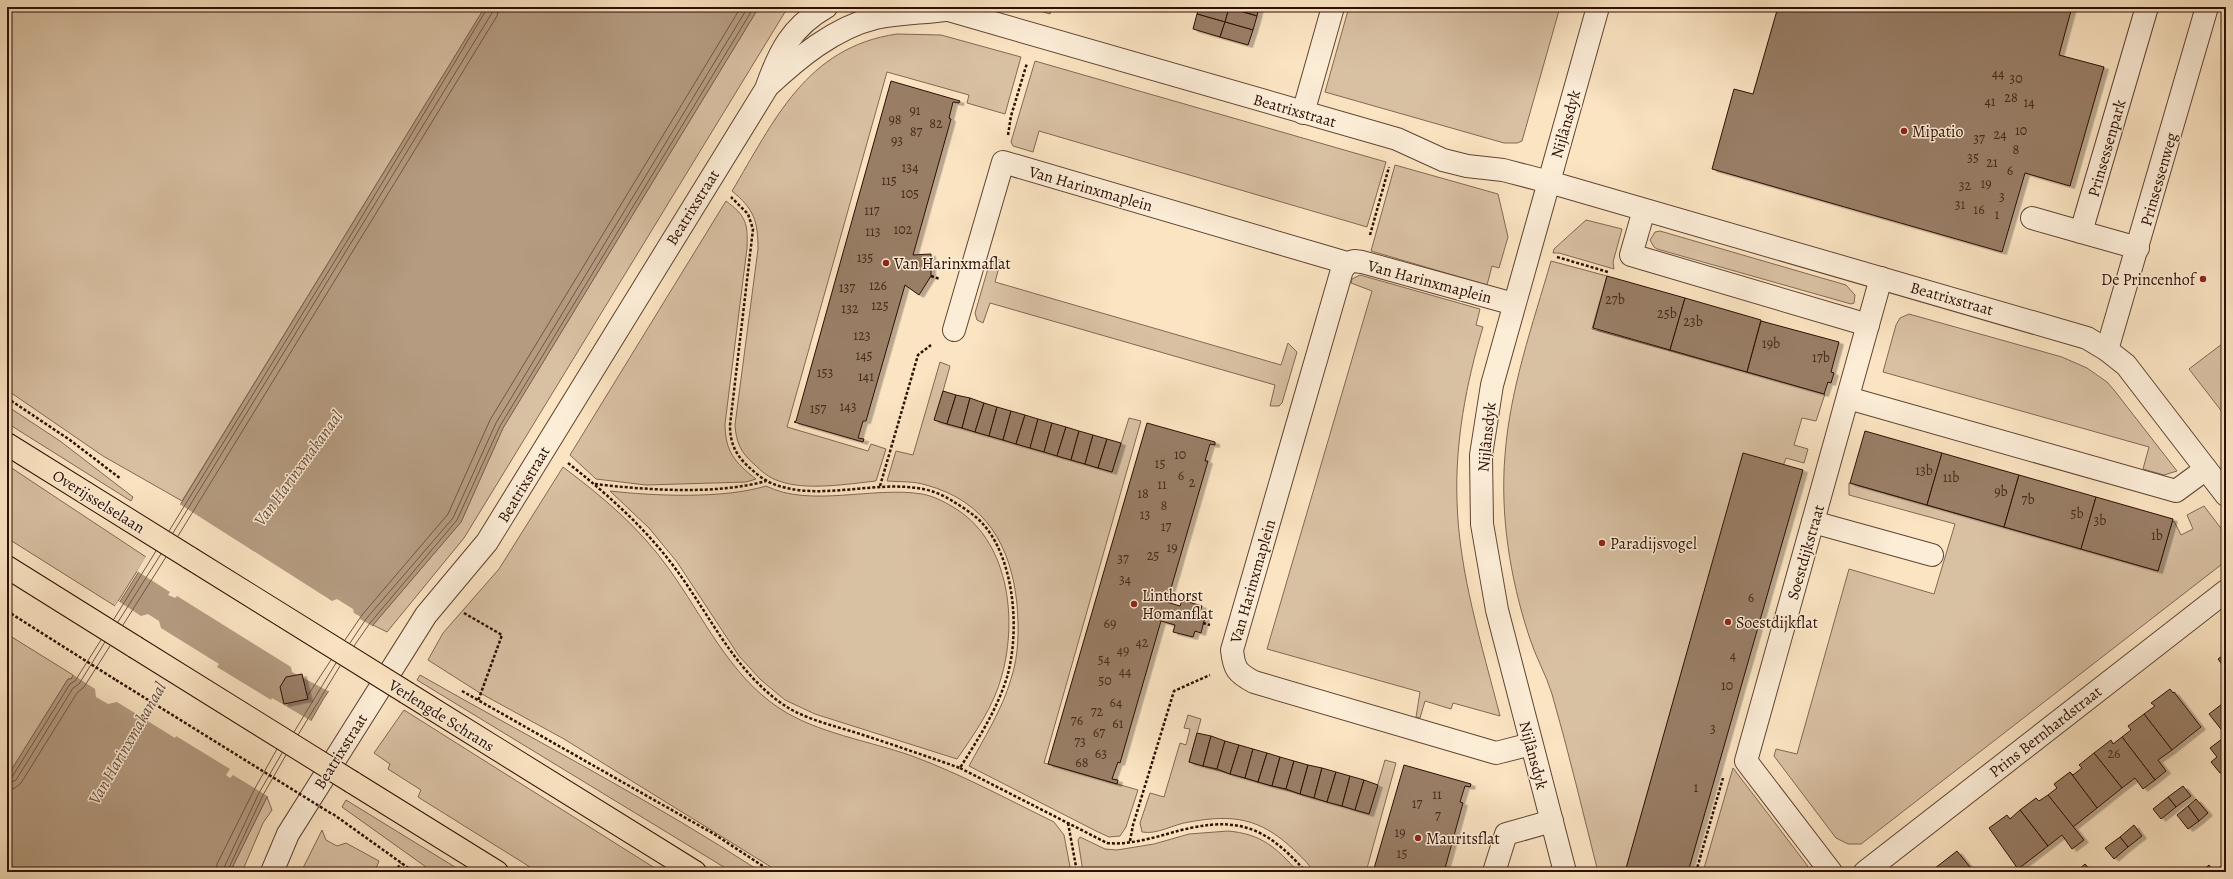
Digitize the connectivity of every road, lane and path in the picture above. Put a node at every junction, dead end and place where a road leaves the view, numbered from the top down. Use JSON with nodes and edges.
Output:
{"nodes":[{"id":1,"x":826,"y":7,"type":"edge"},
{"id":2,"x":1333,"y":7,"type":"edge"},
{"id":3,"x":1598,"y":7,"type":"edge"},
{"id":4,"x":2147,"y":7,"type":"edge"},
{"id":5,"x":2207,"y":7,"type":"edge"},
{"id":6,"x":942,"y":9,"type":"edge"},
{"id":7,"x":1035,"y":36,"type":"junction"},
{"id":8,"x":766,"y":88,"type":"junction"},
{"id":9,"x":1303,"y":113,"type":"junction"},
{"id":10,"x":1397,"y":139,"type":"junction"},
{"id":11,"x":1003,"y":162,"type":"junction"},
{"id":12,"x":1549,"y":182,"type":"junction"},
{"id":13,"x":707,"y":183,"type":"junction"},
{"id":14,"x":1644,"y":210,"type":"junction"},
{"id":15,"x":2032,"y":218,"type":"dead end"},
{"id":16,"x":2081,"y":232,"type":"junction"},
{"id":17,"x":2138,"y":248,"type":"junction"},
{"id":18,"x":1529,"y":250,"type":"junction"},
{"id":19,"x":1631,"y":256,"type":"junction"},
{"id":20,"x":1354,"y":263,"type":"junction"},
{"id":21,"x":1881,"y":278,"type":"junction"},
{"id":22,"x":1514,"y":304,"type":"junction"},
{"id":23,"x":1868,"y":325,"type":"junction"},
{"id":24,"x":954,"y":330,"type":"joint"},
{"id":25,"x":2107,"y":350,"type":"junction"},
{"id":26,"x":7,"y":398,"type":"edge"},
{"id":27,"x":1848,"y":398,"type":"junction"},
{"id":28,"x":7,"y":444,"type":"edge"},
{"id":29,"x":546,"y":445,"type":"junction"},
{"id":30,"x":2206,"y":469,"type":"junction"},
{"id":31,"x":123,"y":480,"type":"dead end"},
{"id":32,"x":767,"y":481,"type":"junction"},
{"id":33,"x":594,"y":484,"type":"junction"},
{"id":34,"x":880,"y":486,"type":"junction"},
{"id":35,"x":2226,"y":495,"type":"edge"},
{"id":36,"x":1813,"y":522,"type":"junction"},
{"id":37,"x":1932,"y":556,"type":"dead end"},
{"id":38,"x":190,"y":558,"type":"joint"},
{"id":39,"x":7,"y":567,"type":"edge"},
{"id":40,"x":2226,"y":591,"type":"edge"},
{"id":41,"x":439,"y":598,"type":"junction"},
{"id":42,"x":7,"y":611,"type":"edge"},
{"id":43,"x":1233,"y":665,"type":"junction"},
{"id":44,"x":460,"y":690,"type":"dead end"},
{"id":45,"x":478,"y":701,"type":"junction"},
{"id":46,"x":1531,"y":744,"type":"junction"},
{"id":47,"x":1746,"y":761,"type":"junction"},
{"id":48,"x":960,"y":768,"type":"junction"},
{"id":49,"x":1552,"y":821,"type":"junction"},
{"id":50,"x":1068,"y":823,"type":"junction"},
{"id":51,"x":1130,"y":841,"type":"junction"},
{"id":52,"x":401,"y":863,"type":"junction"},
{"id":53,"x":272,"y":872,"type":"edge"},
{"id":54,"x":395,"y":872,"type":"edge"},
{"id":55,"x":414,"y":872,"type":"edge"},
{"id":56,"x":497,"y":872,"type":"edge"},
{"id":57,"x":695,"y":872,"type":"edge"},
{"id":58,"x":772,"y":872,"type":"edge"},
{"id":59,"x":1077,"y":872,"type":"edge"},
{"id":60,"x":1306,"y":872,"type":"edge"},
{"id":61,"x":1494,"y":872,"type":"edge"},
{"id":62,"x":1565,"y":872,"type":"edge"},
{"id":63,"x":1696,"y":872,"type":"edge"},
{"id":64,"x":1831,"y":872,"type":"edge"},
{"id":65,"x":1865,"y":872,"type":"edge"}],
"edges":[{"from":1,"to":8,"type":"street","name":"Beatrixstraat"},
{"from":2,"to":9,"type":"street"},
{"from":3,"to":12,"type":"street","name":"Nijlânsdyk"},
{"from":4,"to":16,"type":"street","name":"Prinsessenpark"},
{"from":5,"to":17,"type":"street","name":"Prinsessenweg"},
{"from":6,"to":7,"type":"street","name":"Beatrixstraat"},
{"from":6,"to":8,"type":"street","name":"Beatrixstraat"},
{"from":7,"to":9,"type":"street","name":"Beatrixstraat"},
{"from":7,"to":11,"type":"path"},
{"from":8,"to":13,"type":"street","name":"Beatrixstraat"},
{"from":9,"to":10,"type":"street","name":"Beatrixstraat"},
{"from":10,"to":12,"type":"street","name":"Beatrixstraat"},
{"from":10,"to":20,"type":"path"},
{"from":11,"to":20,"type":"street","name":"Van Harinxmaplein"},
{"from":11,"to":24,"type":"street"},
{"from":12,"to":14,"type":"street","name":"Beatrixstraat"},
{"from":12,"to":18,"type":"street","name":"Nijlânsdyk"},
{"from":13,"to":29,"type":"street","name":"Beatrixstraat"},
{"from":13,"to":32,"type":"path"},
{"from":14,"to":19,"type":"street"},
{"from":14,"to":21,"type":"street","name":"Beatrixstraat"},
{"from":15,"to":16,"type":"street"},
{"from":16,"to":17,"type":"street"},
{"from":17,"to":25,"type":"street","name":"Prinsessenweg"},
{"from":18,"to":19,"type":"path"},
{"from":18,"to":22,"type":"street","name":"Nijlânsdyk"},
{"from":19,"to":23,"type":"street"},
{"from":20,"to":22,"type":"street","name":"Van Harinxmaplein"},
{"from":20,"to":43,"type":"street","name":"Van Harinxmaplein"},
{"from":21,"to":23,"type":"street","name":"Soestdijkstraat"},
{"from":21,"to":25,"type":"street","name":"Beatrixstraat"},
{"from":22,"to":46,"type":"street","name":"Nijlânsdyk"},
{"from":23,"to":27,"type":"street","name":"Soestdijkstraat"},
{"from":24,"to":34,"type":"path"},
{"from":25,"to":30,"type":"street","name":"Beatrixstraat"},
{"from":26,"to":31,"type":"path","name":"Overijsselselaan"},
{"from":27,"to":30,"type":"street"},
{"from":27,"to":36,"type":"street","name":"Soestdijkstraat"},
{"from":28,"to":38,"type":"main road","name":"Overijsselselaan"},
{"from":29,"to":33,"type":"path"},
{"from":29,"to":41,"type":"street","name":"Beatrixstraat"},
{"from":30,"to":35,"type":"street","name":"Beatrixstraat"},
{"from":32,"to":33,"type":"path"},
{"from":32,"to":34,"type":"path"},
{"from":33,"to":48,"type":"path"},
{"from":34,"to":48,"type":"path"},
{"from":36,"to":37,"type":"street"},
{"from":36,"to":47,"type":"street","name":"Soestdijkstraat"},
{"from":38,"to":57,"type":"main road","name":"Verlengde Schrans","bridge":true},
{"from":39,"to":56,"type":"main road","bridge":true},
{"from":40,"to":65,"type":"street","name":"Prins Bernhardstraat"},
{"from":41,"to":45,"type":"path"},
{"from":41,"to":53,"type":"street","name":"Beatrixstraat"},
{"from":42,"to":52,"type":"path","bridge":true},
{"from":43,"to":46,"type":"street","name":"Van Harinxmaplein"},
{"from":43,"to":51,"type":"path"},
{"from":44,"to":45,"type":"path","name":"Verlengde Schrans"},
{"from":45,"to":58,"type":"path","name":"Verlengde Schrans"},
{"from":46,"to":49,"type":"street","name":"Nijlânsdyk"},
{"from":47,"to":63,"type":"path"},
{"from":47,"to":64,"type":"street"},
{"from":48,"to":50,"type":"path"},
{"from":49,"to":61,"type":"street"},
{"from":49,"to":62,"type":"street","name":"Nijlânsdyk"},
{"from":50,"to":51,"type":"path"},
{"from":50,"to":59,"type":"path"},
{"from":51,"to":60,"type":"path"},
{"from":52,"to":54,"type":"path"},
{"from":52,"to":55,"type":"path"}]}
